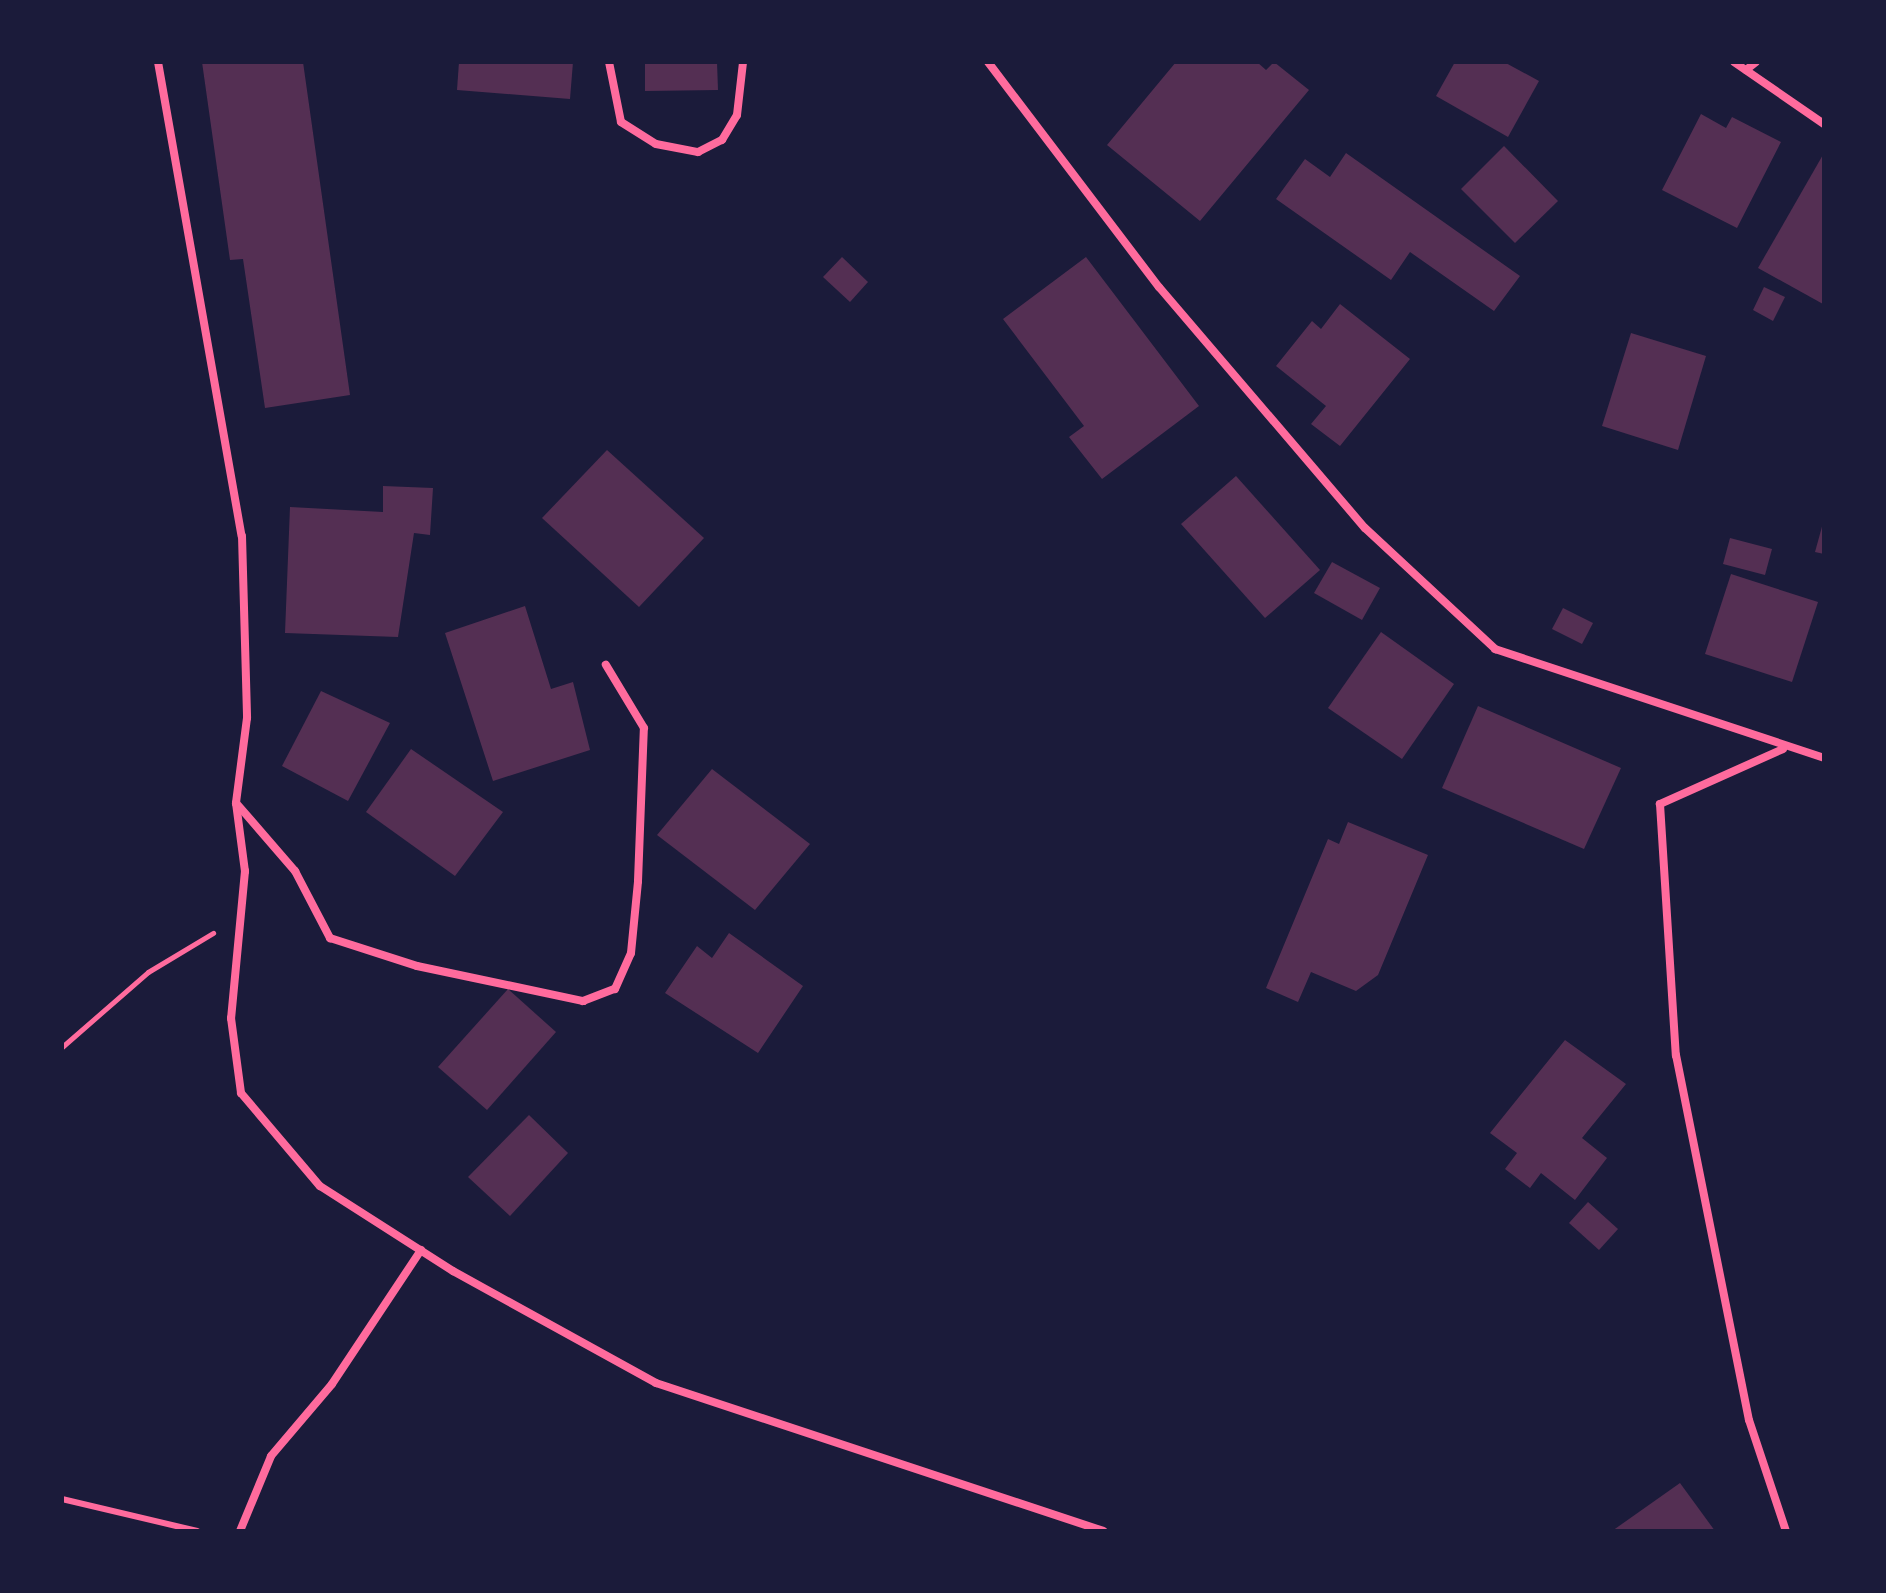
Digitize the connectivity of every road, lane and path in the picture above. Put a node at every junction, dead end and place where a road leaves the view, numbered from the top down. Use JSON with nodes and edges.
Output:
{"nodes":[{"id":1,"x":158,"y":62,"type":"edge"},
{"id":2,"x":609,"y":62,"type":"edge"},
{"id":3,"x":743,"y":62,"type":"edge"},
{"id":4,"x":988,"y":62,"type":"edge"},
{"id":5,"x":1734,"y":62,"type":"edge"},
{"id":6,"x":1756,"y":62,"type":"edge"},
{"id":7,"x":1746,"y":70,"type":"junction"},
{"id":8,"x":1824,"y":124,"type":"edge"},
{"id":9,"x":606,"y":665,"type":"dead end"},
{"id":10,"x":1783,"y":749,"type":"junction"},
{"id":11,"x":1824,"y":758,"type":"edge"},
{"id":12,"x":236,"y":803,"type":"junction"},
{"id":13,"x":238,"y":918,"type":"junction"},
{"id":14,"x":62,"y":1047,"type":"edge"},
{"id":15,"x":421,"y":1250,"type":"junction"},
{"id":16,"x":62,"y":1499,"type":"edge"},
{"id":17,"x":197,"y":1531,"type":"edge"},
{"id":18,"x":240,"y":1531,"type":"edge"},
{"id":19,"x":1103,"y":1531,"type":"edge"},
{"id":20,"x":1786,"y":1531,"type":"edge"}],
"edges":[{"from":1,"to":12,"type":"street"},
{"from":2,"to":3,"type":"street"},
{"from":4,"to":10,"type":"street"},
{"from":5,"to":7,"type":"street"},
{"from":6,"to":7,"type":"street"},
{"from":7,"to":8,"type":"street"},
{"from":9,"to":12,"type":"street"},
{"from":10,"to":11,"type":"street"},
{"from":10,"to":20,"type":"street"},
{"from":12,"to":13,"type":"street"},
{"from":13,"to":14,"type":"path"},
{"from":13,"to":15,"type":"street"},
{"from":15,"to":18,"type":"street"},
{"from":15,"to":19,"type":"street"},
{"from":16,"to":17,"type":"lane"}]}
